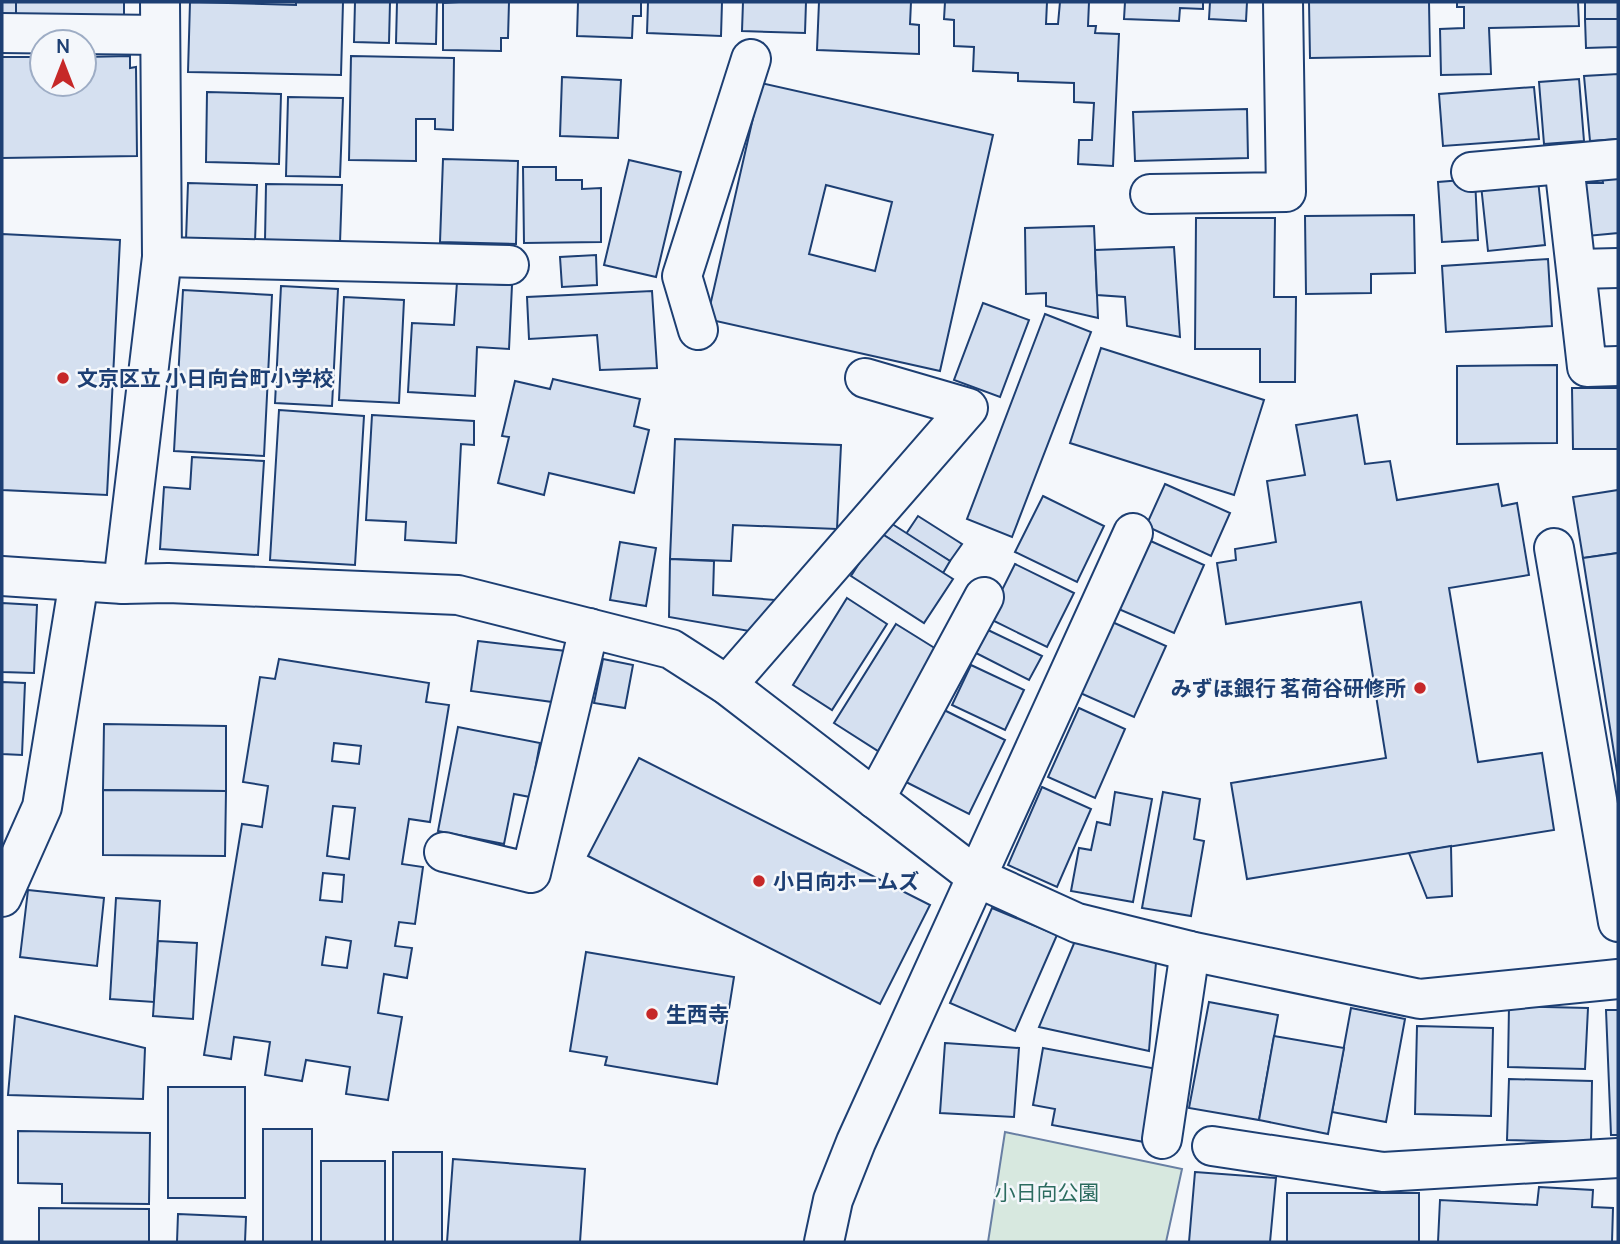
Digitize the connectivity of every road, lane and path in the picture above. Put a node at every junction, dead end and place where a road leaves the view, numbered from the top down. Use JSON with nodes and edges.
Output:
{"nodes":[{"id":1,"x":1283,"y":2,"type":"edge"},
{"id":2,"x":160,"y":19,"type":"edge"},
{"id":3,"x":2,"y":33,"type":"edge"},
{"id":4,"x":751,"y":59,"type":"dead end"},
{"id":5,"x":1618,"y":159,"type":"edge"},
{"id":6,"x":1564,"y":163,"type":"junction"},
{"id":7,"x":1471,"y":172,"type":"dead end"},
{"id":8,"x":1150,"y":194,"type":"dead end"},
{"id":9,"x":162,"y":257,"type":"junction"},
{"id":10,"x":509,"y":265,"type":"dead end"},
{"id":11,"x":1618,"y":268,"type":"edge"},
{"id":12,"x":1577,"y":269,"type":"junction"},
{"id":13,"x":698,"y":330,"type":"dead end"},
{"id":14,"x":1618,"y":366,"type":"edge"},
{"id":15,"x":865,"y":378,"type":"dead end"},
{"id":16,"x":1133,"y":533,"type":"dead end"},
{"id":17,"x":1554,"y":548,"type":"dead end"},
{"id":18,"x":2,"y":576,"type":"edge"},
{"id":19,"x":79,"y":581,"type":"junction"},
{"id":20,"x":123,"y":584,"type":"junction"},
{"id":21,"x":984,"y":597,"type":"dead end"},
{"id":22,"x":589,"y":628,"type":"junction"},
{"id":23,"x":727,"y":685,"type":"junction"},
{"id":24,"x":875,"y":799,"type":"junction"},
{"id":25,"x":444,"y":852,"type":"dead end"},
{"id":26,"x":978,"y":878,"type":"junction"},
{"id":27,"x":2,"y":897,"type":"edge"},
{"id":28,"x":1618,"y":922,"type":"edge"},
{"id":29,"x":1190,"y":951,"type":"junction"},
{"id":30,"x":1618,"y":979,"type":"edge"},
{"id":31,"x":1162,"y":1139,"type":"dead end"},
{"id":32,"x":1212,"y":1146,"type":"dead end"},
{"id":33,"x":1618,"y":1158,"type":"edge"},
{"id":34,"x":824,"y":1242,"type":"edge"}],
"edges":[{"from":1,"to":8,"type":"street"},
{"from":2,"to":3,"type":"street"},
{"from":2,"to":9,"type":"street"},
{"from":4,"to":13,"type":"street"},
{"from":5,"to":6,"type":"street"},
{"from":6,"to":7,"type":"street"},
{"from":6,"to":12,"type":"street"},
{"from":9,"to":10,"type":"street"},
{"from":9,"to":20,"type":"street"},
{"from":11,"to":12,"type":"street"},
{"from":12,"to":14,"type":"street"},
{"from":15,"to":23,"type":"street"},
{"from":16,"to":26,"type":"street"},
{"from":17,"to":28,"type":"street"},
{"from":18,"to":19,"type":"street"},
{"from":19,"to":20,"type":"street"},
{"from":19,"to":27,"type":"street"},
{"from":20,"to":22,"type":"street"},
{"from":21,"to":24,"type":"street"},
{"from":22,"to":23,"type":"street"},
{"from":22,"to":25,"type":"street"},
{"from":23,"to":24,"type":"street"},
{"from":24,"to":26,"type":"street"},
{"from":26,"to":29,"type":"street"},
{"from":26,"to":34,"type":"street"},
{"from":29,"to":30,"type":"street"},
{"from":29,"to":31,"type":"street"},
{"from":32,"to":33,"type":"street"}]}
